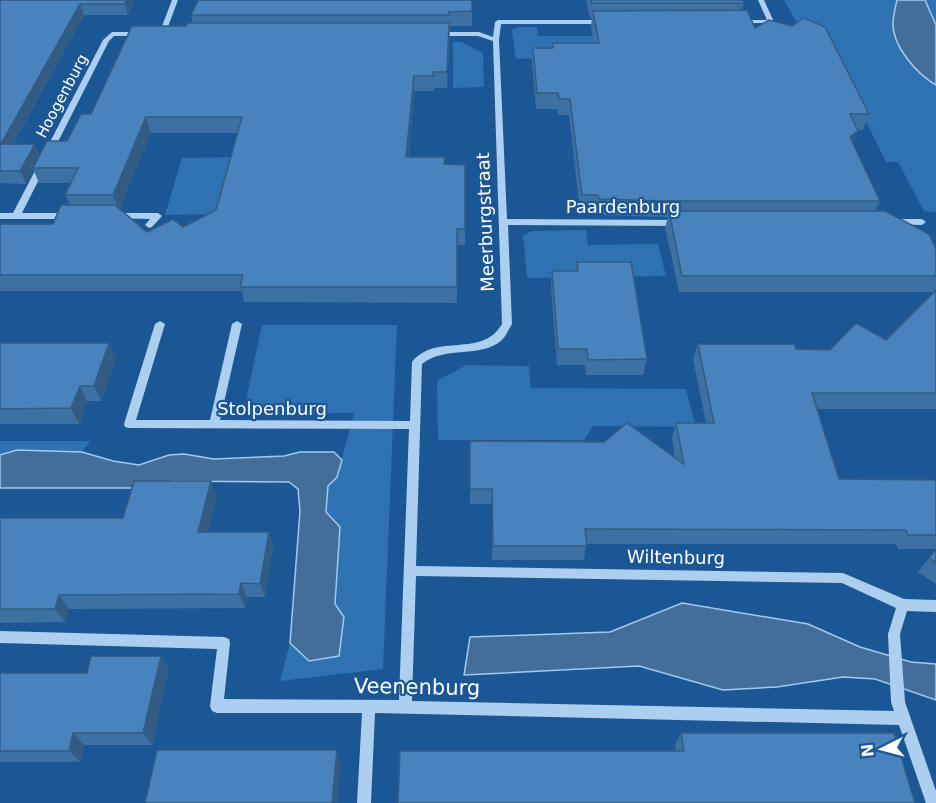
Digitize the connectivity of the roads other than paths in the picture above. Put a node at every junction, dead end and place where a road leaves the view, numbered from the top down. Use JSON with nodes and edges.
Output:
{"nodes":[{"id":1,"x":175,"y":0,"type":"edge"},
{"id":2,"x":761,"y":0,"type":"edge"},
{"id":3,"x":618,"y":22,"type":"edge"},
{"id":4,"x":736,"y":22,"type":"edge"},
{"id":5,"x":162,"y":34,"type":"junction"},
{"id":6,"x":173,"y":34,"type":"edge"},
{"id":7,"x":432,"y":34,"type":"edge"},
{"id":8,"x":496,"y":40,"type":"junction"},
{"id":9,"x":0,"y":216,"type":"edge"},
{"id":10,"x":16,"y":216,"type":"junction"},
{"id":11,"x":75,"y":216,"type":"edge"},
{"id":12,"x":99,"y":216,"type":"edge"},
{"id":13,"x":503,"y":222,"type":"junction"},
{"id":14,"x":886,"y":222,"type":"edge"},
{"id":15,"x":922,"y":222,"type":"dead end"},
{"id":16,"x":685,"y":223,"type":"edge"},
{"id":17,"x":149,"y":225,"type":"dead end"},
{"id":18,"x":160,"y":324,"type":"dead end"},
{"id":19,"x":237,"y":324,"type":"dead end"},
{"id":20,"x":214,"y":424,"type":"junction"},
{"id":21,"x":415,"y":425,"type":"junction"},
{"id":22,"x":409,"y":571,"type":"junction"},
{"id":23,"x":903,"y":605,"type":"junction"},
{"id":24,"x":936,"y":606,"type":"edge"},
{"id":25,"x":0,"y":637,"type":"edge"},
{"id":26,"x":369,"y":707,"type":"junction"},
{"id":27,"x":405,"y":707,"type":"junction"},
{"id":28,"x":903,"y":718,"type":"junction"},
{"id":29,"x":364,"y":803,"type":"edge"},
{"id":30,"x":933,"y":803,"type":"edge"}],
"edges":[{"from":1,"to":5,"type":"street"},
{"from":2,"to":4,"type":"street"},
{"from":3,"to":8,"type":"street"},
{"from":5,"to":6,"type":"street"},
{"from":5,"to":10,"type":"street","name":"Hoogenburg"},
{"from":7,"to":8,"type":"street"},
{"from":8,"to":13,"type":"street","name":"Meerburgstraat"},
{"from":9,"to":10,"type":"street"},
{"from":10,"to":11,"type":"street"},
{"from":12,"to":17,"type":"street"},
{"from":13,"to":16,"type":"street","name":"Paardenburg"},
{"from":13,"to":21,"type":"street","name":"Meerburgstraat"},
{"from":14,"to":15,"type":"street"},
{"from":18,"to":20,"type":"street","name":"Stolpenburg"},
{"from":19,"to":20,"type":"street"},
{"from":20,"to":21,"type":"street","name":"Stolpenburg"},
{"from":21,"to":22,"type":"street","name":"Meerburgstraat"},
{"from":22,"to":23,"type":"street","name":"Wiltenburg"},
{"from":22,"to":27,"type":"street","name":"Meerburgstraat"},
{"from":23,"to":24,"type":"street","name":"Wiltenburg"},
{"from":23,"to":28,"type":"street"},
{"from":25,"to":26,"type":"street","name":"Veenenburg"},
{"from":26,"to":27,"type":"street","name":"Veenenburg"},
{"from":26,"to":29,"type":"street"},
{"from":27,"to":28,"type":"street","name":"Veenenburg"},
{"from":28,"to":30,"type":"street"}]}
